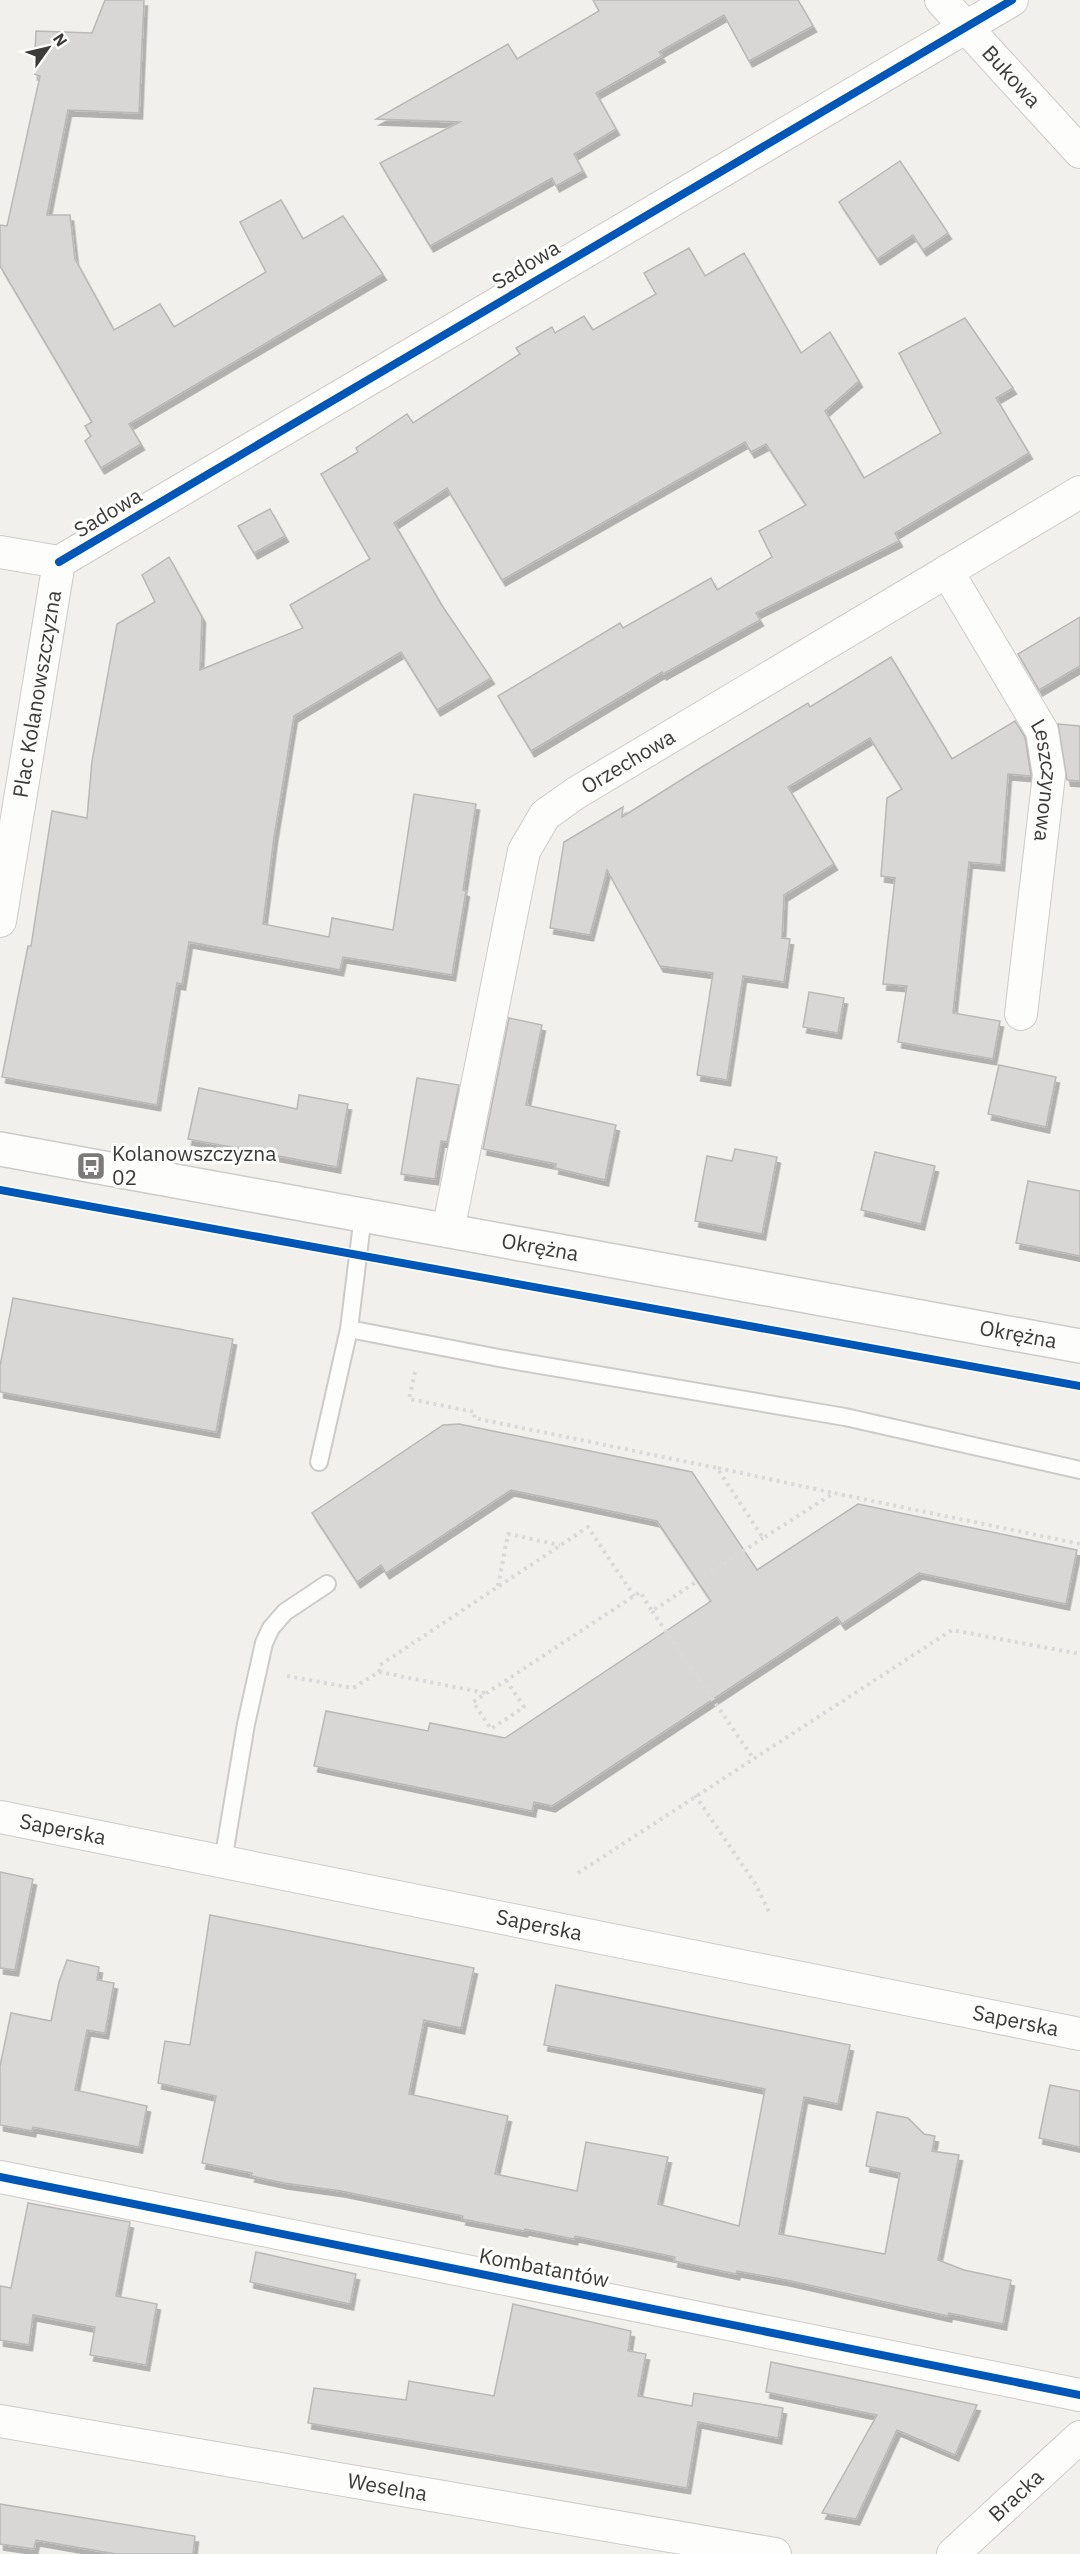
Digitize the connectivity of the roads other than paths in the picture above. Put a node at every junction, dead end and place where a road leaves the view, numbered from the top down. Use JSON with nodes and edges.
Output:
{"nodes":[{"id":1,"x":941,"y":0,"type":"edge"},
{"id":2,"x":1012,"y":0,"type":"edge"},
{"id":3,"x":964,"y":28,"type":"junction"},
{"id":4,"x":1080,"y":152,"type":"edge"},
{"id":5,"x":1080,"y":492,"type":"edge"},
{"id":6,"x":0,"y":552,"type":"edge"},
{"id":7,"x":59,"y":562,"type":"junction"},
{"id":8,"x":947,"y":571,"type":"junction"},
{"id":9,"x":0,"y":921,"type":"edge"},
{"id":10,"x":1021,"y":1014,"type":"dead end"},
{"id":11,"x":0,"y":1149,"type":"edge"},
{"id":12,"x":363,"y":1215,"type":"junction"},
{"id":13,"x":448,"y":1231,"type":"junction"},
{"id":14,"x":349,"y":1329,"type":"junction"},
{"id":15,"x":1080,"y":1346,"type":"edge"},
{"id":16,"x":319,"y":1462,"type":"dead end"},
{"id":17,"x":1080,"y":1470,"type":"edge"},
{"id":18,"x":327,"y":1584,"type":"dead end"},
{"id":19,"x":0,"y":1816,"type":"edge"},
{"id":20,"x":223,"y":1861,"type":"junction"},
{"id":21,"x":1080,"y":2034,"type":"edge"},
{"id":22,"x":0,"y":2177,"type":"edge"},
{"id":23,"x":1080,"y":2395,"type":"edge"},
{"id":24,"x":0,"y":2421,"type":"edge"},
{"id":25,"x":1080,"y":2437,"type":"edge"},
{"id":26,"x":775,"y":2554,"type":"edge"},
{"id":27,"x":952,"y":2554,"type":"edge"}],
"edges":[{"from":1,"to":3,"type":"street","name":"Bukowa"},
{"from":2,"to":3,"type":"street","name":"Sadowa"},
{"from":3,"to":4,"type":"street","name":"Bukowa"},
{"from":3,"to":7,"type":"street","name":"Sadowa"},
{"from":5,"to":8,"type":"street","name":"Orzechowa"},
{"from":6,"to":7,"type":"street","name":"Plac Kolanowszczyzna"},
{"from":7,"to":9,"type":"street","name":"Plac Kolanowszczyzna"},
{"from":8,"to":10,"type":"street","name":"Leszczynowa"},
{"from":8,"to":13,"type":"street","name":"Orzechowa"},
{"from":11,"to":12,"type":"street","name":"Okrężna"},
{"from":12,"to":13,"type":"street","name":"Okrężna"},
{"from":12,"to":14,"type":"lane"},
{"from":13,"to":15,"type":"street","name":"Okrężna"},
{"from":14,"to":16,"type":"lane"},
{"from":14,"to":17,"type":"lane"},
{"from":18,"to":20,"type":"lane"},
{"from":19,"to":20,"type":"street","name":"Saperska"},
{"from":20,"to":21,"type":"street","name":"Saperska"},
{"from":22,"to":23,"type":"street","name":"Kombatantów"},
{"from":24,"to":26,"type":"street","name":"Weselna"},
{"from":25,"to":27,"type":"street","name":"Bracka"}]}
